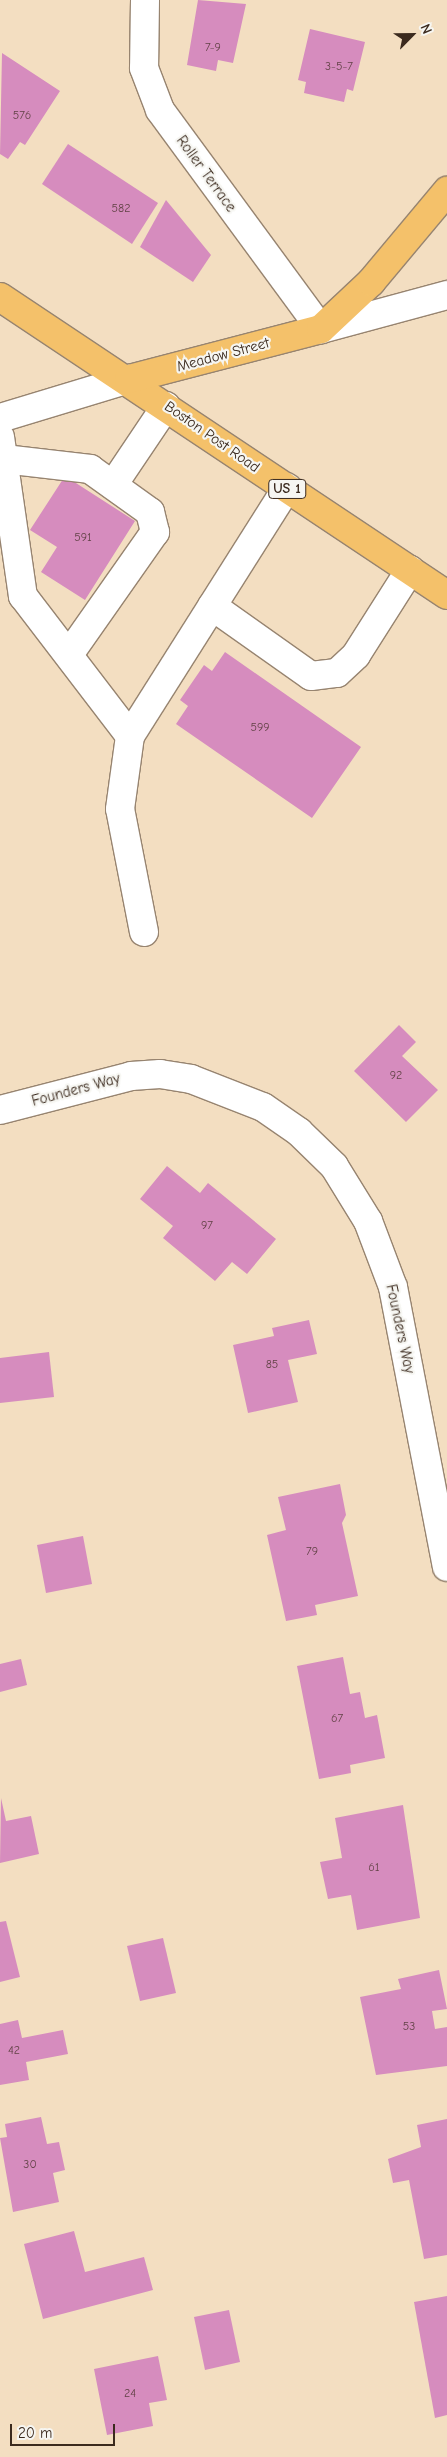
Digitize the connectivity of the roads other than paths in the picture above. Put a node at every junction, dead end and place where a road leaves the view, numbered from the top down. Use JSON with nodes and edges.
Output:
{"nodes":[{"id":1,"x":145,"y":0,"type":"edge"},
{"id":2,"x":447,"y":191,"type":"edge"},
{"id":3,"x":447,"y":295,"type":"edge"},
{"id":4,"x":0,"y":297,"type":"edge"},
{"id":5,"x":321,"y":329,"type":"junction"},
{"id":6,"x":129,"y":379,"type":"junction"},
{"id":7,"x":166,"y":406,"type":"junction"},
{"id":8,"x":0,"y":418,"type":"edge"},
{"id":9,"x":2,"y":448,"type":"edge"},
{"id":10,"x":113,"y":486,"type":"junction"},
{"id":11,"x":287,"y":488,"type":"junction"},
{"id":12,"x":410,"y":570,"type":"junction"},
{"id":13,"x":447,"y":595,"type":"edge"},
{"id":14,"x":212,"y":606,"type":"junction"},
{"id":15,"x":70,"y":653,"type":"junction"},
{"id":16,"x":130,"y":736,"type":"junction"},
{"id":17,"x":144,"y":932,"type":"dead end"},
{"id":18,"x":0,"y":1110,"type":"edge"},
{"id":19,"x":447,"y":1568,"type":"edge"}],
"edges":[{"from":1,"to":5,"type":"street","name":"Roller Terrace"},
{"from":2,"to":5,"type":"main road"},
{"from":3,"to":5,"type":"street","name":"Meadow Street"},
{"from":4,"to":6,"type":"main road","name":"Boston Post Road","number":"US 1"},
{"from":5,"to":6,"type":"main road","name":"Meadow Street"},
{"from":6,"to":7,"type":"main road","name":"Boston Post Road","number":"US 1"},
{"from":6,"to":8,"type":"street","name":"Meadow Street"},
{"from":7,"to":10,"type":"street"},
{"from":7,"to":11,"type":"main road","name":"Boston Post Road","number":"US 1"},
{"from":9,"to":10,"type":"street"},
{"from":9,"to":15,"type":"street"},
{"from":10,"to":15,"type":"street"},
{"from":11,"to":12,"type":"main road","name":"Boston Post Road","number":"US 1"},
{"from":11,"to":14,"type":"street"},
{"from":12,"to":13,"type":"main road","name":"Boston Post Road","number":"US 1"},
{"from":12,"to":14,"type":"street"},
{"from":14,"to":16,"type":"street"},
{"from":15,"to":16,"type":"street"},
{"from":16,"to":17,"type":"street"},
{"from":18,"to":19,"type":"street","name":"Founders Way"}]}
